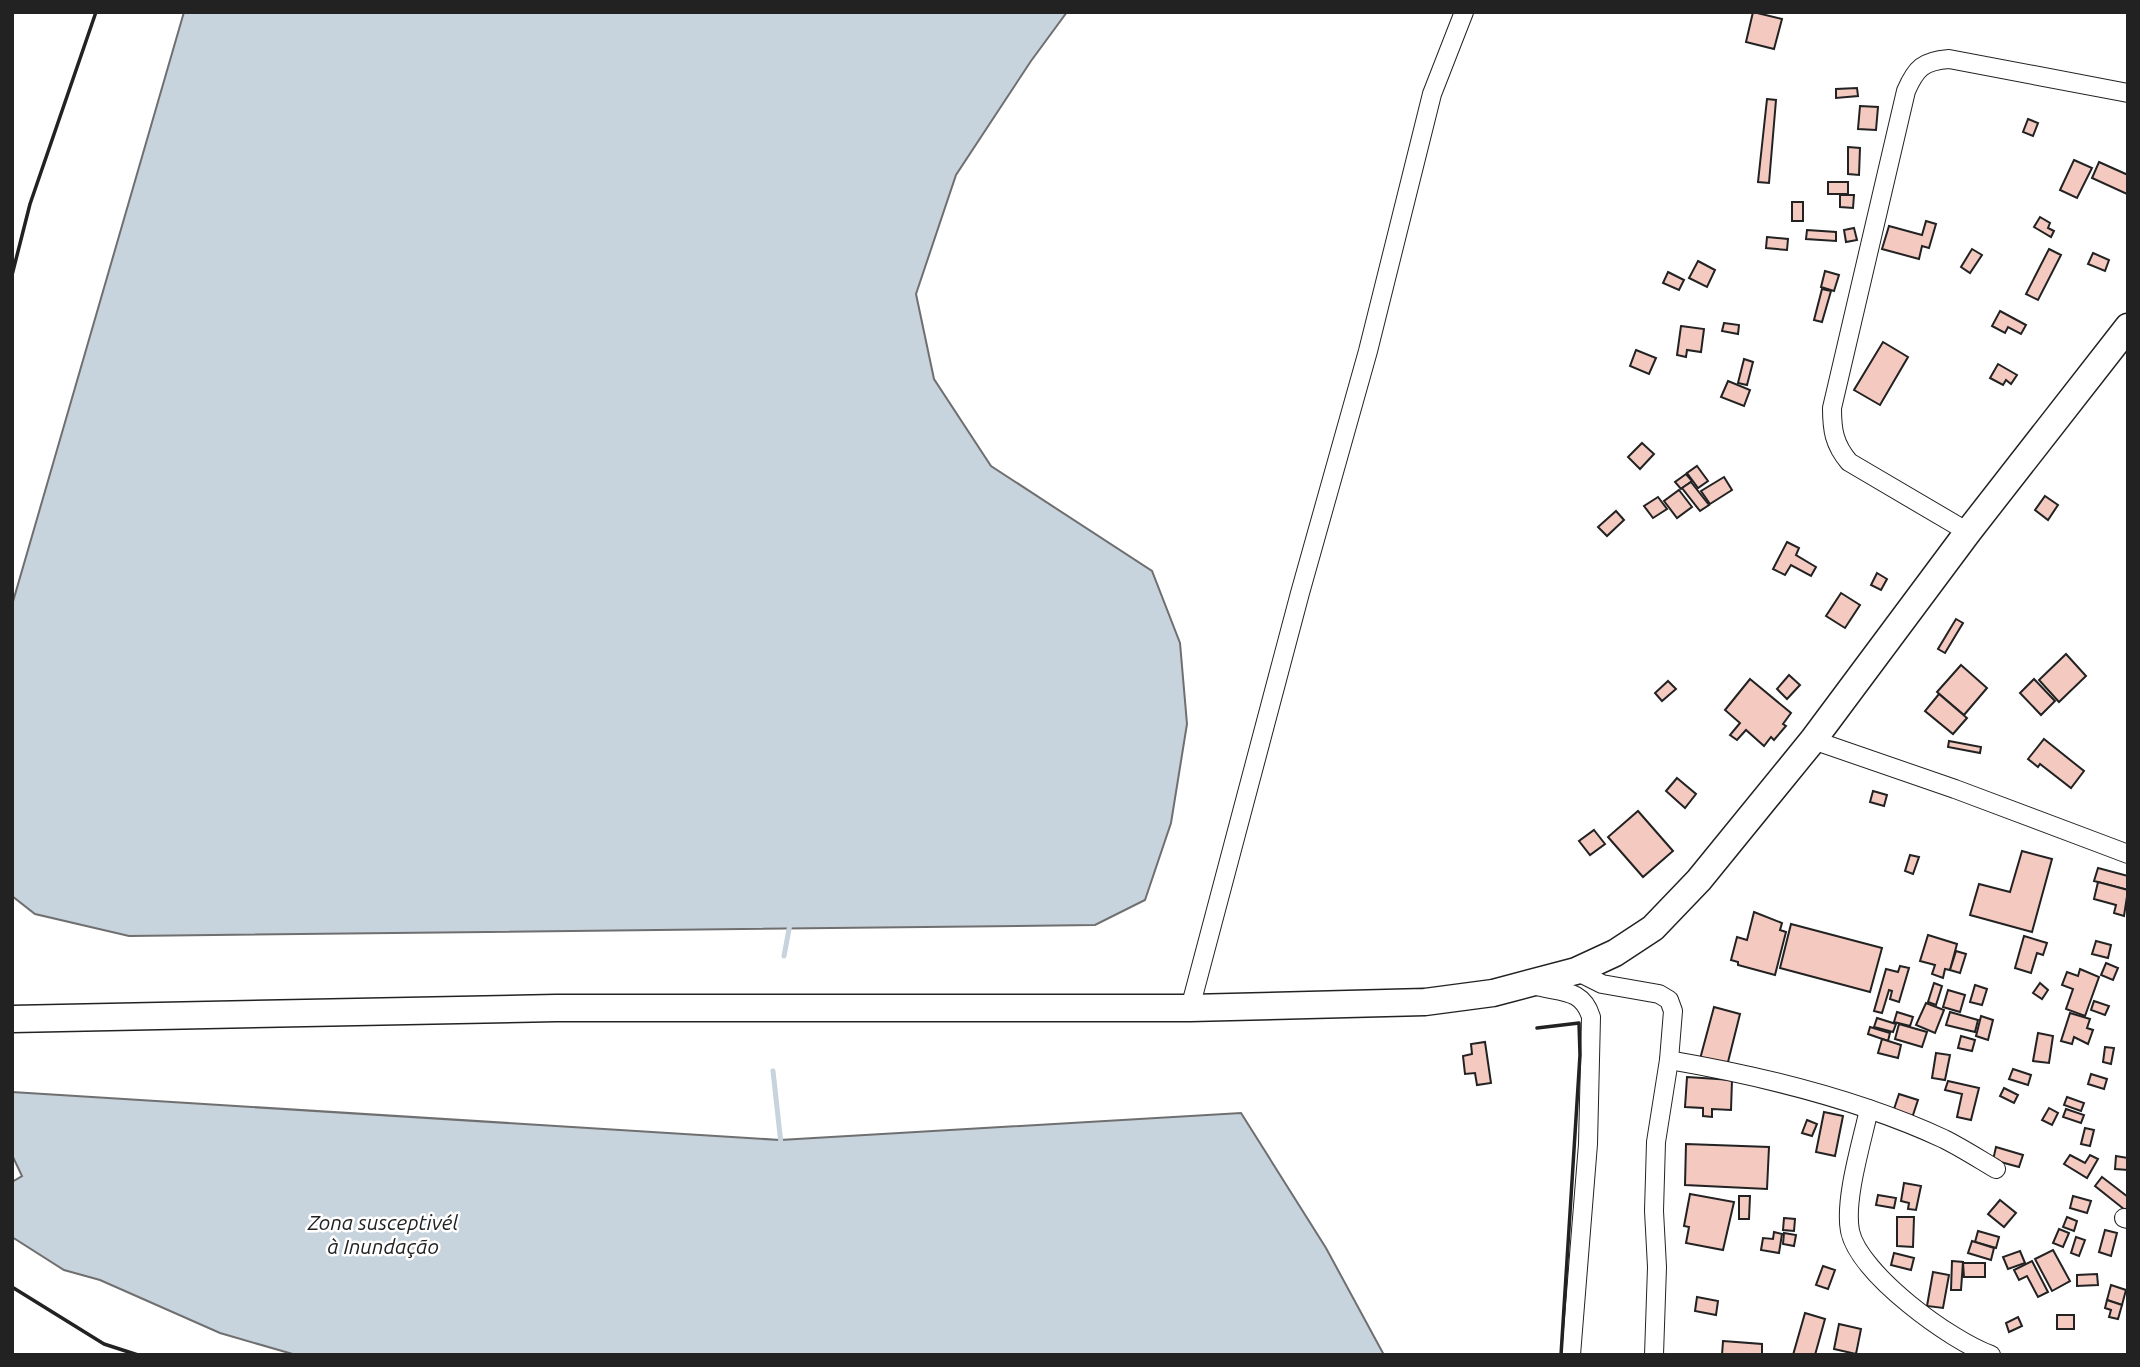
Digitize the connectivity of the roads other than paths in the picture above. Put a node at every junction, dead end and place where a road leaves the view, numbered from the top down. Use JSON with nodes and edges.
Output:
{"nodes":[{"id":1,"x":1464,"y":12,"type":"edge"},
{"id":2,"x":2128,"y":93,"type":"edge"},
{"id":3,"x":2128,"y":327,"type":"edge"},
{"id":4,"x":1968,"y":532,"type":"junction"},
{"id":5,"x":1813,"y":740,"type":"junction"},
{"id":6,"x":2128,"y":854,"type":"edge"},
{"id":7,"x":1576,"y":971,"type":"junction"},
{"id":8,"x":1530,"y":984,"type":"junction"},
{"id":9,"x":1190,"y":1008,"type":"junction"},
{"id":10,"x":12,"y":1019,"type":"edge"},
{"id":11,"x":1670,"y":1060,"type":"junction"},
{"id":12,"x":1869,"y":1110,"type":"junction"},
{"id":13,"x":1996,"y":1169,"type":"dead end"},
{"id":14,"x":1972,"y":1352,"type":"edge"},
{"id":15,"x":1572,"y":1355,"type":"edge"},
{"id":16,"x":1654,"y":1355,"type":"edge"},
{"id":17,"x":1992,"y":1355,"type":"edge"}],
"edges":[{"from":1,"to":9,"type":"street"},
{"from":2,"to":4,"type":"street"},
{"from":3,"to":4,"type":"main road"},
{"from":4,"to":5,"type":"main road"},
{"from":5,"to":6,"type":"street"},
{"from":5,"to":7,"type":"main road"},
{"from":7,"to":8,"type":"main road"},
{"from":7,"to":11,"type":"street"},
{"from":8,"to":9,"type":"main road"},
{"from":8,"to":15,"type":"street"},
{"from":9,"to":10,"type":"main road"},
{"from":11,"to":12,"type":"street"},
{"from":11,"to":16,"type":"street"},
{"from":12,"to":13,"type":"street"},
{"from":12,"to":14,"type":"street"},
{"from":14,"to":17,"type":"street"}]}
